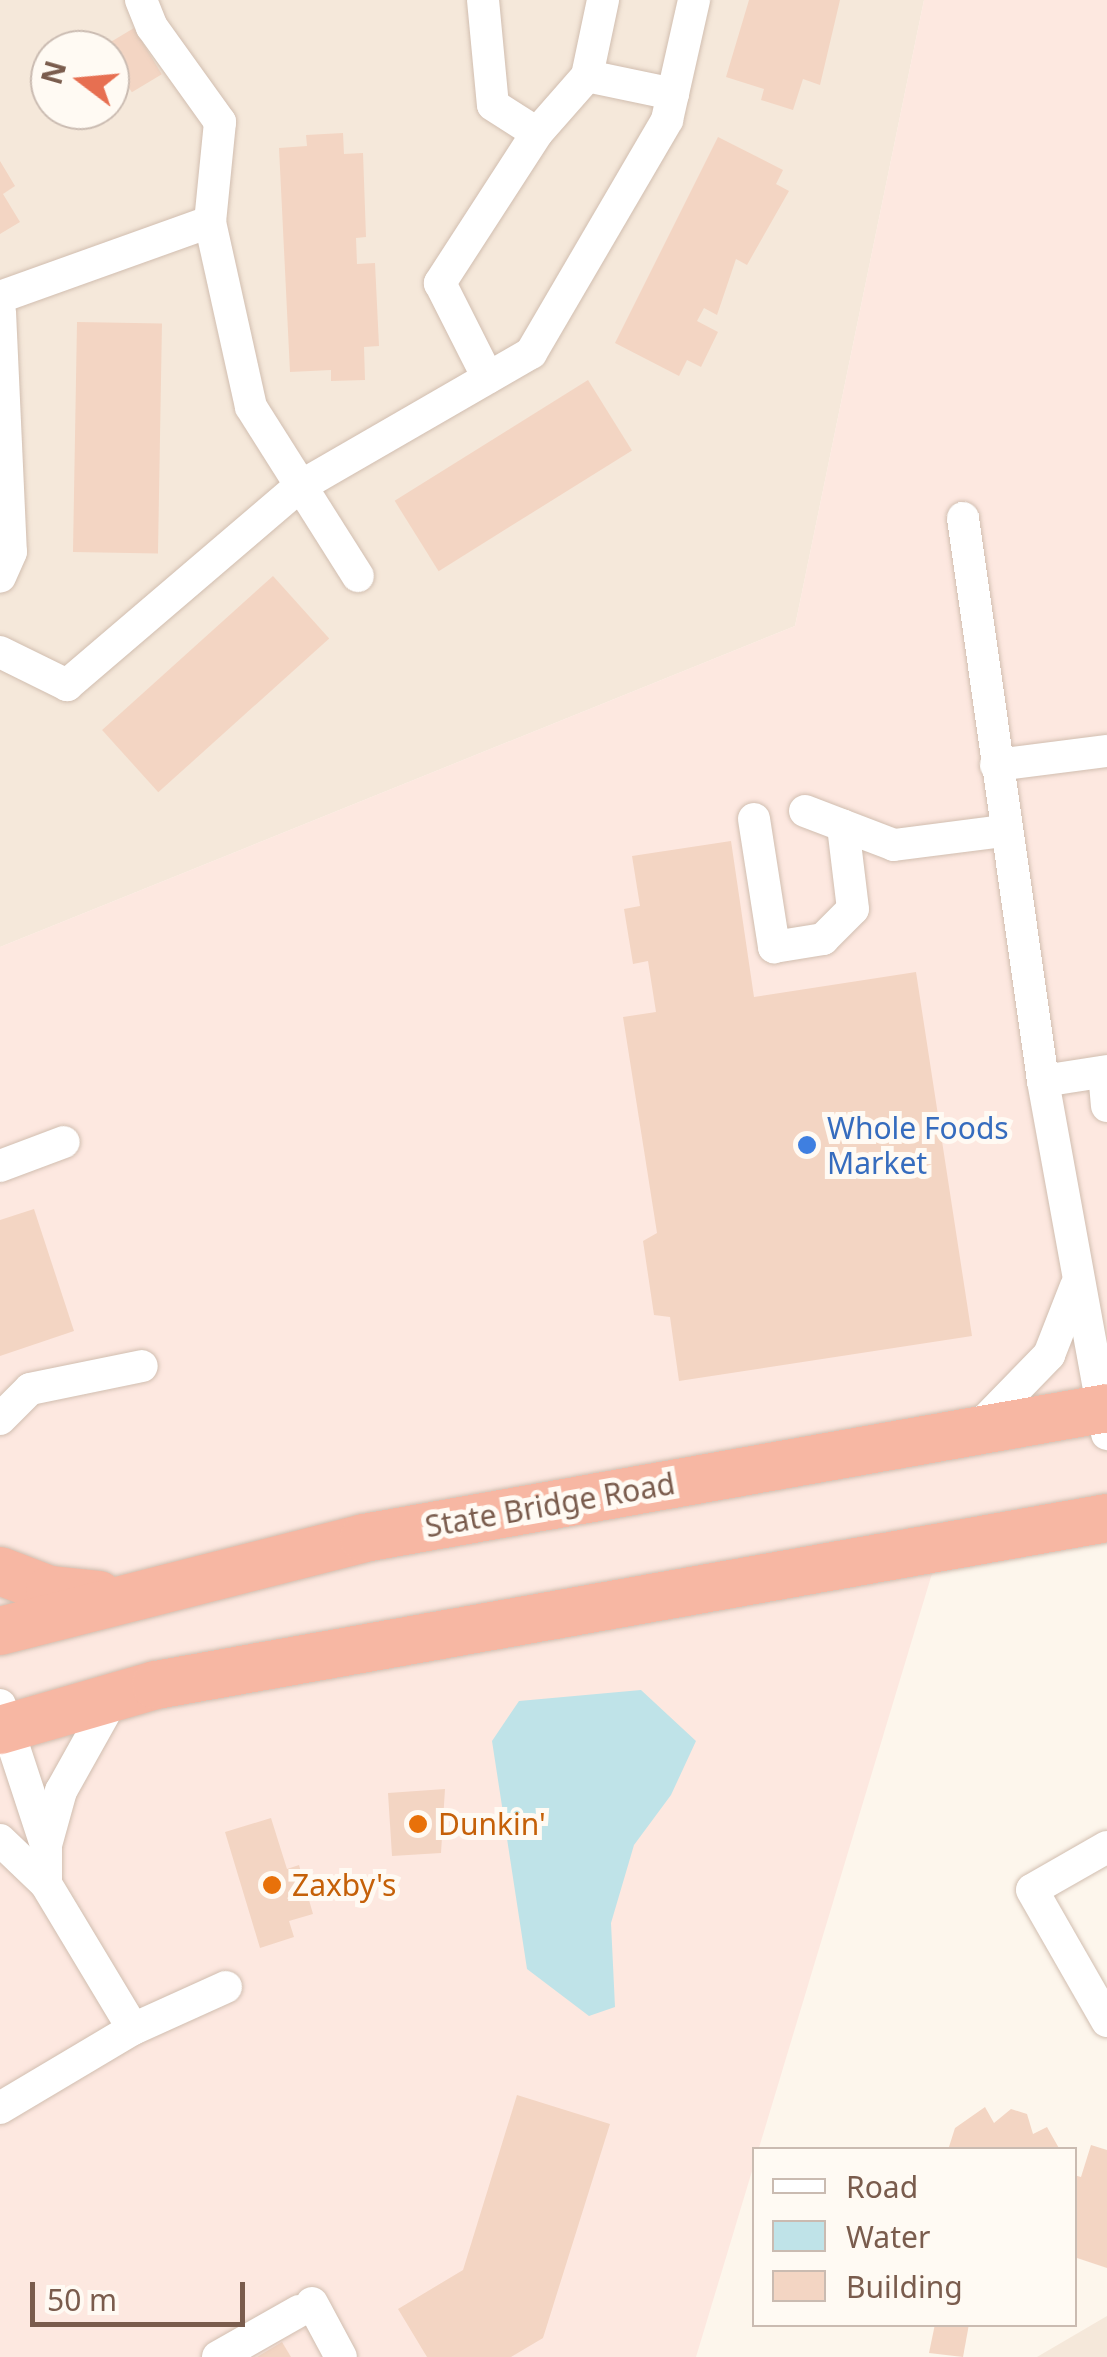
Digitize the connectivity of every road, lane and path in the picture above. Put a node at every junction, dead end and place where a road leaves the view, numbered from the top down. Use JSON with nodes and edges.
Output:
{"nodes":[{"id":1,"x":141,"y":0,"type":"edge"},
{"id":2,"x":483,"y":0,"type":"edge"},
{"id":3,"x":603,"y":0,"type":"edge"},
{"id":4,"x":694,"y":0,"type":"edge"},
{"id":5,"x":586,"y":76,"type":"junction"},
{"id":6,"x":673,"y":94,"type":"junction"},
{"id":7,"x":537,"y":134,"type":"junction"},
{"id":8,"x":210,"y":222,"type":"junction"},
{"id":9,"x":0,"y":297,"type":"edge"},
{"id":10,"x":0,"y":312,"type":"edge"},
{"id":11,"x":488,"y":378,"type":"junction"},
{"id":12,"x":299,"y":487,"type":"junction"},
{"id":13,"x":963,"y":518,"type":"dead end"},
{"id":14,"x":4,"y":560,"type":"edge"},
{"id":15,"x":358,"y":576,"type":"dead end"},
{"id":16,"x":0,"y":652,"type":"edge"},
{"id":17,"x":1107,"y":751,"type":"edge"},
{"id":18,"x":996,"y":764,"type":"junction"},
{"id":19,"x":805,"y":811,"type":"dead end"},
{"id":20,"x":754,"y":819,"type":"dead end"},
{"id":21,"x":843,"y":826,"type":"junction"},
{"id":22,"x":1004,"y":830,"type":"junction"},
{"id":23,"x":1105,"y":1072,"type":"edge"},
{"id":24,"x":1044,"y":1081,"type":"junction"},
{"id":25,"x":1107,"y":1106,"type":"edge"},
{"id":26,"x":64,"y":1142,"type":"dead end"},
{"id":27,"x":0,"y":1166,"type":"edge"},
{"id":28,"x":1076,"y":1286,"type":"junction"},
{"id":29,"x":142,"y":1366,"type":"dead end"},
{"id":30,"x":1105,"y":1417,"type":"edge"},
{"id":31,"x":0,"y":1419,"type":"edge"},
{"id":32,"x":976,"y":1430,"type":"junction"},
{"id":33,"x":1107,"y":1518,"type":"edge"},
{"id":34,"x":0,"y":1571,"type":"edge"},
{"id":35,"x":118,"y":1597,"type":"junction"},
{"id":36,"x":0,"y":1630,"type":"edge"},
{"id":37,"x":113,"y":1698,"type":"junction"},
{"id":38,"x":3,"y":1721,"type":"edge"},
{"id":39,"x":0,"y":1840,"type":"edge"},
{"id":40,"x":46,"y":1845,"type":"junction"},
{"id":41,"x":1107,"y":1847,"type":"edge"},
{"id":42,"x":46,"y":1884,"type":"junction"},
{"id":43,"x":226,"y":1988,"type":"dead end"},
{"id":44,"x":1107,"y":2021,"type":"edge"},
{"id":45,"x":133,"y":2029,"type":"junction"},
{"id":46,"x":0,"y":2108,"type":"edge"},
{"id":47,"x":218,"y":2357,"type":"edge"},
{"id":48,"x":342,"y":2357,"type":"edge"}],
"edges":[{"from":1,"to":8,"type":"street"},
{"from":2,"to":7,"type":"street"},
{"from":3,"to":5,"type":"street"},
{"from":4,"to":6,"type":"street"},
{"from":5,"to":6,"type":"street"},
{"from":5,"to":7,"type":"street"},
{"from":6,"to":11,"type":"street"},
{"from":7,"to":11,"type":"street"},
{"from":8,"to":9,"type":"street"},
{"from":8,"to":12,"type":"street"},
{"from":10,"to":14,"type":"street"},
{"from":11,"to":12,"type":"street"},
{"from":12,"to":15,"type":"street"},
{"from":12,"to":16,"type":"street"},
{"from":13,"to":18,"type":"street"},
{"from":17,"to":18,"type":"street"},
{"from":18,"to":22,"type":"street"},
{"from":19,"to":21,"type":"street"},
{"from":20,"to":21,"type":"street"},
{"from":21,"to":22,"type":"street"},
{"from":22,"to":24,"type":"street"},
{"from":23,"to":24,"type":"street"},
{"from":23,"to":25,"type":"street"},
{"from":24,"to":28,"type":"street"},
{"from":26,"to":27,"type":"street"},
{"from":28,"to":30,"type":"street"},
{"from":28,"to":32,"type":"street"},
{"from":29,"to":31,"type":"street"},
{"from":30,"to":32,"type":"highway","name":"State Bridge Road"},
{"from":32,"to":35,"type":"highway","name":"State Bridge Road"},
{"from":33,"to":37,"type":"highway"},
{"from":34,"to":35,"type":"highway"},
{"from":35,"to":36,"type":"highway","name":"State Bridge Road"},
{"from":37,"to":38,"type":"highway"},
{"from":37,"to":40,"type":"street"},
{"from":38,"to":40,"type":"street"},
{"from":39,"to":42,"type":"street"},
{"from":40,"to":42,"type":"street"},
{"from":41,"to":44,"type":"street"},
{"from":42,"to":45,"type":"street"},
{"from":43,"to":45,"type":"street"},
{"from":45,"to":46,"type":"street"},
{"from":47,"to":48,"type":"street"}]}
